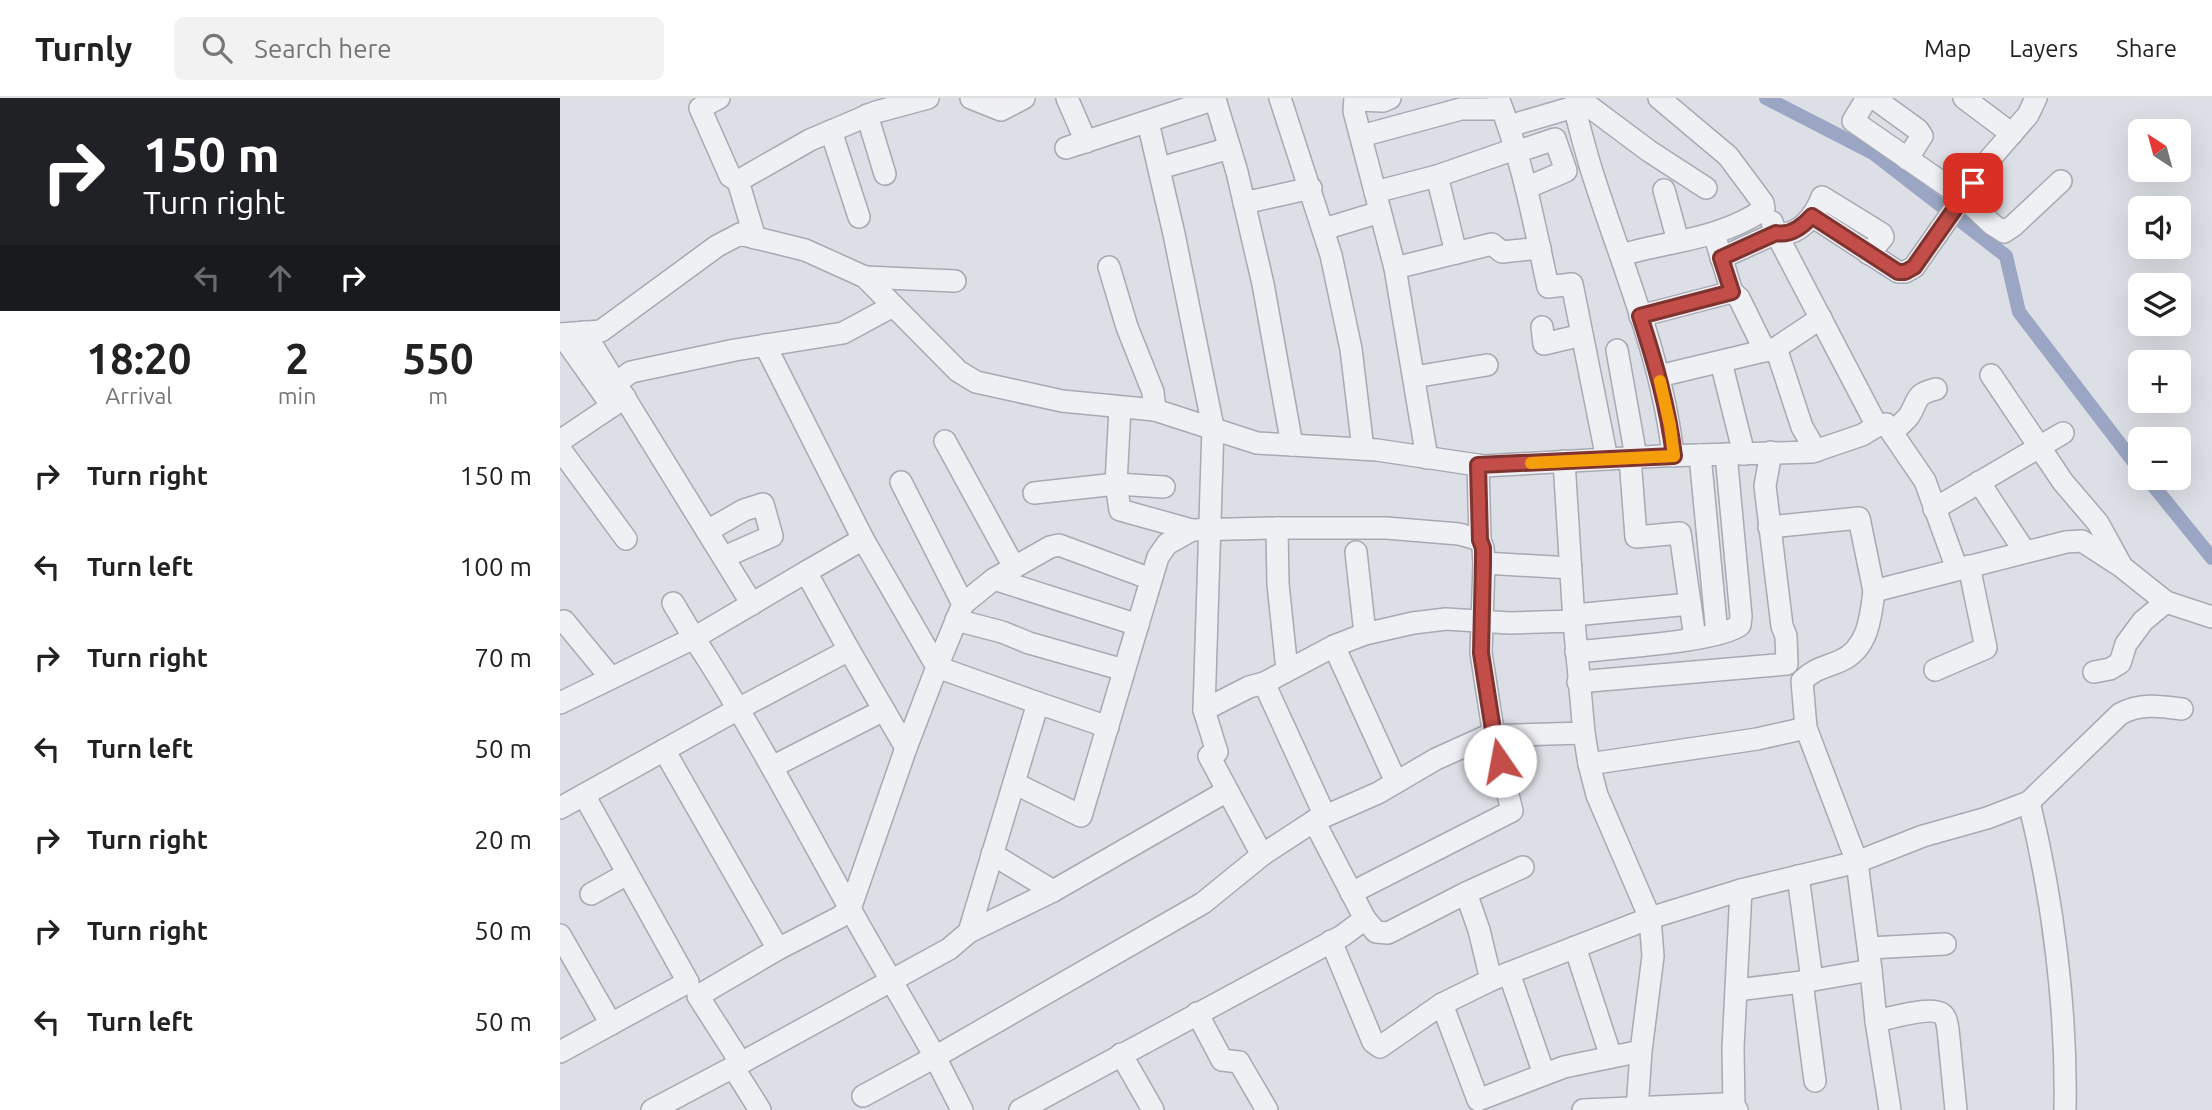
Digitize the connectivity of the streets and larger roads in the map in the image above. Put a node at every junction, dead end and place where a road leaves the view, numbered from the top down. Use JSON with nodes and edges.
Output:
{"nodes":[{"id":1,"x":719,"y":98,"type":"edge"},
{"id":2,"x":929,"y":98,"type":"edge"},
{"id":3,"x":971,"y":98,"type":"edge"},
{"id":4,"x":1067,"y":98,"type":"edge"},
{"id":5,"x":1280,"y":98,"type":"edge"},
{"id":6,"x":1659,"y":98,"type":"edge"},
{"id":7,"x":1867,"y":98,"type":"edge"},
{"id":8,"x":1874,"y":98,"type":"edge"},
{"id":9,"x":1964,"y":98,"type":"edge"},
{"id":10,"x":2036,"y":98,"type":"edge"},
{"id":11,"x":1355,"y":99,"type":"edge"},
{"id":12,"x":1015,"y":100,"type":"edge"},
{"id":13,"x":1387,"y":100,"type":"edge"},
{"id":14,"x":1578,"y":101,"type":"edge"},
{"id":15,"x":1460,"y":103,"type":"edge"},
{"id":16,"x":1503,"y":111,"type":"edge"},
{"id":17,"x":867,"y":115,"type":"junction"},
{"id":18,"x":1148,"y":121,"type":"junction"},
{"id":19,"x":1389,"y":128,"type":"junction"},
{"id":20,"x":831,"y":131,"type":"junction"},
{"id":21,"x":2012,"y":134,"type":"junction"},
{"id":22,"x":1361,"y":136,"type":"junction"},
{"id":23,"x":1230,"y":148,"type":"junction"},
{"id":24,"x":1515,"y":150,"type":"junction"},
{"id":25,"x":1907,"y":159,"type":"junction"},
{"id":26,"x":1160,"y":167,"type":"junction"},
{"id":27,"x":886,"y":174,"type":"dead end"},
{"id":28,"x":1437,"y":176,"type":"junction"},
{"id":29,"x":738,"y":181,"type":"junction"},
{"id":30,"x":2061,"y":181,"type":"dead end"},
{"id":31,"x":1311,"y":188,"type":"junction"},
{"id":32,"x":1526,"y":188,"type":"junction"},
{"id":33,"x":1706,"y":188,"type":"dead end"},
{"id":34,"x":1664,"y":190,"type":"dead end"},
{"id":35,"x":1378,"y":202,"type":"junction"},
{"id":36,"x":1244,"y":203,"type":"junction"},
{"id":37,"x":1956,"y":207,"type":"junction"},
{"id":38,"x":1764,"y":209,"type":"junction"},
{"id":39,"x":859,"y":217,"type":"dead end"},
{"id":40,"x":1324,"y":229,"type":"junction"},
{"id":41,"x":1776,"y":233,"type":"junction"},
{"id":42,"x":1714,"y":234,"type":"junction"},
{"id":43,"x":755,"y":237,"type":"junction"},
{"id":44,"x":1678,"y":241,"type":"junction"},
{"id":45,"x":1539,"y":248,"type":"junction"},
{"id":46,"x":1456,"y":253,"type":"junction"},
{"id":47,"x":1621,"y":255,"type":"junction"},
{"id":48,"x":1721,"y":258,"type":"junction"},
{"id":49,"x":1109,"y":267,"type":"dead end"},
{"id":50,"x":1395,"y":268,"type":"junction"},
{"id":51,"x":865,"y":278,"type":"junction"},
{"id":52,"x":955,"y":281,"type":"dead end"},
{"id":53,"x":1732,"y":292,"type":"junction"},
{"id":54,"x":893,"y":306,"type":"junction"},
{"id":55,"x":1640,"y":316,"type":"junction"},
{"id":56,"x":1821,"y":318,"type":"junction"},
{"id":57,"x":1542,"y":327,"type":"dead end"},
{"id":58,"x":584,"y":332,"type":"junction"},
{"id":59,"x":560,"y":334,"type":"edge"},
{"id":60,"x":1582,"y":335,"type":"junction"},
{"id":61,"x":765,"y":345,"type":"junction"},
{"id":62,"x":1617,"y":350,"type":"dead end"},
{"id":63,"x":1770,"y":350,"type":"junction"},
{"id":64,"x":1721,"y":362,"type":"junction"},
{"id":65,"x":1487,"y":365,"type":"dead end"},
{"id":66,"x":1991,"y":375,"type":"dead end"},
{"id":67,"x":1659,"y":376,"type":"junction"},
{"id":68,"x":1414,"y":377,"type":"junction"},
{"id":69,"x":1936,"y":389,"type":"dead end"},
{"id":70,"x":618,"y":395,"type":"junction"},
{"id":71,"x":1120,"y":407,"type":"junction"},
{"id":72,"x":1155,"y":410,"type":"junction"},
{"id":73,"x":1213,"y":427,"type":"junction"},
{"id":74,"x":1884,"y":429,"type":"junction"},
{"id":75,"x":2063,"y":433,"type":"dead end"},
{"id":76,"x":560,"y":441,"type":"edge"},
{"id":77,"x":946,"y":441,"type":"dead end"},
{"id":78,"x":1292,"y":445,"type":"junction"},
{"id":79,"x":2038,"y":447,"type":"junction"},
{"id":80,"x":560,"y":449,"type":"edge"},
{"id":81,"x":1363,"y":449,"type":"junction"},
{"id":82,"x":1816,"y":451,"type":"junction"},
{"id":83,"x":1770,"y":452,"type":"junction"},
{"id":84,"x":1735,"y":454,"type":"junction"},
{"id":85,"x":1700,"y":455,"type":"junction"},
{"id":86,"x":1674,"y":456,"type":"junction"},
{"id":87,"x":1427,"y":458,"type":"junction"},
{"id":88,"x":1633,"y":458,"type":"junction"},
{"id":89,"x":1607,"y":459,"type":"junction"},
{"id":90,"x":1564,"y":461,"type":"junction"},
{"id":91,"x":1478,"y":465,"type":"junction"},
{"id":92,"x":901,"y":482,"type":"dead end"},
{"id":93,"x":1979,"y":482,"type":"junction"},
{"id":94,"x":1116,"y":484,"type":"junction"},
{"id":95,"x":1164,"y":487,"type":"dead end"},
{"id":96,"x":1034,"y":494,"type":"dead end"},
{"id":97,"x":1934,"y":509,"type":"junction"},
{"id":98,"x":1769,"y":527,"type":"junction"},
{"id":99,"x":1277,"y":528,"type":"junction"},
{"id":100,"x":1201,"y":530,"type":"junction"},
{"id":101,"x":707,"y":531,"type":"junction"},
{"id":102,"x":626,"y":538,"type":"dead end"},
{"id":103,"x":863,"y":539,"type":"junction"},
{"id":104,"x":1480,"y":540,"type":"junction"},
{"id":105,"x":1356,"y":552,"type":"dead end"},
{"id":106,"x":2025,"y":552,"type":"junction"},
{"id":107,"x":724,"y":557,"type":"junction"},
{"id":108,"x":1483,"y":563,"type":"junction"},
{"id":109,"x":1014,"y":567,"type":"junction"},
{"id":110,"x":1963,"y":567,"type":"junction"},
{"id":111,"x":2122,"y":567,"type":"junction"},
{"id":112,"x":1571,"y":568,"type":"junction"},
{"id":113,"x":806,"y":572,"type":"junction"},
{"id":114,"x":994,"y":579,"type":"junction"},
{"id":115,"x":1152,"y":579,"type":"junction"},
{"id":116,"x":1874,"y":591,"type":"junction"},
{"id":117,"x":673,"y":603,"type":"dead end"},
{"id":118,"x":2166,"y":603,"type":"junction"},
{"id":119,"x":752,"y":604,"type":"junction"},
{"id":120,"x":1690,"y":604,"type":"junction"},
{"id":121,"x":959,"y":612,"type":"junction"},
{"id":122,"x":561,"y":617,"type":"edge"},
{"id":123,"x":2212,"y":617,"type":"edge"},
{"id":124,"x":1574,"y":618,"type":"junction"},
{"id":125,"x":1482,"y":621,"type":"junction"},
{"id":126,"x":1138,"y":625,"type":"junction"},
{"id":127,"x":1365,"y":634,"type":"junction"},
{"id":128,"x":1717,"y":634,"type":"junction"},
{"id":129,"x":695,"y":638,"type":"junction"},
{"id":130,"x":1695,"y":638,"type":"junction"},
{"id":131,"x":1334,"y":646,"type":"junction"},
{"id":132,"x":849,"y":650,"type":"junction"},
{"id":133,"x":1576,"y":652,"type":"junction"},
{"id":134,"x":937,"y":667,"type":"junction"},
{"id":135,"x":1124,"y":670,"type":"junction"},
{"id":136,"x":1287,"y":670,"type":"junction"},
{"id":137,"x":1935,"y":670,"type":"dead end"},
{"id":138,"x":2094,"y":672,"type":"dead end"},
{"id":139,"x":611,"y":678,"type":"junction"},
{"id":140,"x":1578,"y":682,"type":"junction"},
{"id":141,"x":1264,"y":683,"type":"junction"},
{"id":142,"x":560,"y":703,"type":"edge"},
{"id":143,"x":740,"y":708,"type":"junction"},
{"id":144,"x":2182,"y":709,"type":"dead end"},
{"id":145,"x":884,"y":710,"type":"junction"},
{"id":146,"x":1204,"y":710,"type":"junction"},
{"id":147,"x":1034,"y":717,"type":"junction"},
{"id":148,"x":1108,"y":727,"type":"junction"},
{"id":149,"x":1806,"y":728,"type":"junction"},
{"id":150,"x":1584,"y":733,"type":"junction"},
{"id":151,"x":1494,"y":736,"type":"junction"},
{"id":152,"x":906,"y":748,"type":"junction"},
{"id":153,"x":664,"y":750,"type":"junction"},
{"id":154,"x":1588,"y":764,"type":"junction"},
{"id":155,"x":772,"y":767,"type":"junction"},
{"id":156,"x":1396,"y":782,"type":"junction"},
{"id":157,"x":1014,"y":783,"type":"junction"},
{"id":158,"x":1227,"y":791,"type":"junction"},
{"id":159,"x":584,"y":795,"type":"junction"},
{"id":160,"x":2029,"y":802,"type":"junction"},
{"id":161,"x":560,"y":808,"type":"edge"},
{"id":162,"x":1319,"y":818,"type":"junction"},
{"id":163,"x":992,"y":854,"type":"junction"},
{"id":164,"x":1262,"y":855,"type":"junction"},
{"id":165,"x":1857,"y":862,"type":"junction"},
{"id":166,"x":1523,"y":867,"type":"dead end"},
{"id":167,"x":627,"y":874,"type":"junction"},
{"id":168,"x":1798,"y":876,"type":"junction"},
{"id":169,"x":1741,"y":890,"type":"junction"},
{"id":170,"x":1053,"y":891,"type":"junction"},
{"id":171,"x":1351,"y":893,"type":"junction"},
{"id":172,"x":1466,"y":893,"type":"junction"},
{"id":173,"x":591,"y":894,"type":"dead end"},
{"id":174,"x":850,"y":909,"type":"junction"},
{"id":175,"x":1650,"y":918,"type":"junction"},
{"id":176,"x":1365,"y":919,"type":"junction"},
{"id":177,"x":969,"y":932,"type":"junction"},
{"id":178,"x":560,"y":935,"type":"edge"},
{"id":179,"x":1331,"y":942,"type":"junction"},
{"id":180,"x":1945,"y":944,"type":"dead end"},
{"id":181,"x":1575,"y":947,"type":"junction"},
{"id":182,"x":1869,"y":948,"type":"junction"},
{"id":183,"x":778,"y":949,"type":"junction"},
{"id":184,"x":1871,"y":970,"type":"junction"},
{"id":185,"x":1500,"y":976,"type":"junction"},
{"id":186,"x":893,"y":981,"type":"junction"},
{"id":187,"x":1807,"y":981,"type":"junction"},
{"id":188,"x":693,"y":989,"type":"junction"},
{"id":189,"x":1737,"y":990,"type":"junction"},
{"id":190,"x":1441,"y":1004,"type":"junction"},
{"id":191,"x":1197,"y":1013,"type":"junction"},
{"id":192,"x":1876,"y":1021,"type":"junction"},
{"id":193,"x":611,"y":1024,"type":"junction"},
{"id":194,"x":1641,"y":1051,"type":"junction"},
{"id":195,"x":560,"y":1052,"type":"edge"},
{"id":196,"x":1121,"y":1054,"type":"junction"},
{"id":197,"x":935,"y":1057,"type":"junction"},
{"id":198,"x":1611,"y":1057,"type":"junction"},
{"id":199,"x":737,"y":1065,"type":"junction"},
{"id":200,"x":1544,"y":1074,"type":"junction"},
{"id":201,"x":1815,"y":1081,"type":"dead end"},
{"id":202,"x":863,"y":1096,"type":"dead end"},
{"id":203,"x":1479,"y":1105,"type":"edge"},
{"id":204,"x":1637,"y":1108,"type":"edge"},
{"id":205,"x":1736,"y":1108,"type":"edge"},
{"id":206,"x":652,"y":1110,"type":"edge"},
{"id":207,"x":760,"y":1110,"type":"edge"},
{"id":208,"x":962,"y":1110,"type":"edge"},
{"id":209,"x":1020,"y":1110,"type":"edge"},
{"id":210,"x":1153,"y":1110,"type":"edge"},
{"id":211,"x":1267,"y":1110,"type":"edge"},
{"id":212,"x":1583,"y":1110,"type":"edge"},
{"id":213,"x":1890,"y":1110,"type":"edge"},
{"id":214,"x":1956,"y":1110,"type":"edge"},
{"id":215,"x":2065,"y":1110,"type":"edge"}],
"edges":[{"from":1,"to":29,"type":"street"},
{"from":2,"to":17,"type":"street"},
{"from":3,"to":12,"type":"street"},
{"from":4,"to":18,"type":"street"},
{"from":5,"to":31,"type":"street"},
{"from":6,"to":38,"type":"street"},
{"from":7,"to":25,"type":"street"},
{"from":8,"to":25,"type":"street"},
{"from":9,"to":21,"type":"street"},
{"from":10,"to":21,"type":"street"},
{"from":11,"to":13,"type":"street"},
{"from":11,"to":22,"type":"street"},
{"from":13,"to":19,"type":"street"},
{"from":14,"to":16,"type":"street"},
{"from":14,"to":33,"type":"street"},
{"from":14,"to":47,"type":"street"},
{"from":15,"to":16,"type":"street"},
{"from":15,"to":19,"type":"street"},
{"from":16,"to":24,"type":"street"},
{"from":17,"to":20,"type":"street"},
{"from":17,"to":27,"type":"street"},
{"from":18,"to":23,"type":"street"},
{"from":18,"to":26,"type":"street"},
{"from":19,"to":22,"type":"street"},
{"from":20,"to":29,"type":"street"},
{"from":20,"to":39,"type":"street"},
{"from":21,"to":37,"type":"street"},
{"from":22,"to":35,"type":"street"},
{"from":23,"to":26,"type":"street"},
{"from":23,"to":36,"type":"street"},
{"from":24,"to":28,"type":"street"},
{"from":24,"to":32,"type":"street"},
{"from":24,"to":32,"type":"street"},
{"from":25,"to":37,"type":"street"},
{"from":26,"to":73,"type":"street"},
{"from":28,"to":35,"type":"street"},
{"from":28,"to":46,"type":"street"},
{"from":29,"to":43,"type":"street"},
{"from":30,"to":37,"type":"street"},
{"from":31,"to":36,"type":"street"},
{"from":31,"to":40,"type":"street"},
{"from":32,"to":45,"type":"street"},
{"from":34,"to":44,"type":"street"},
{"from":35,"to":40,"type":"street"},
{"from":35,"to":50,"type":"street"},
{"from":36,"to":78,"type":"street"},
{"from":37,"to":41,"type":"street"},
{"from":38,"to":41,"type":"street"},
{"from":38,"to":42,"type":"street"},
{"from":40,"to":81,"type":"street"},
{"from":41,"to":48,"type":"street"},
{"from":41,"to":56,"type":"street"},
{"from":42,"to":44,"type":"street"},
{"from":42,"to":48,"type":"street"},
{"from":43,"to":51,"type":"street"},
{"from":43,"to":58,"type":"street"},
{"from":44,"to":47,"type":"street"},
{"from":45,"to":46,"type":"street"},
{"from":45,"to":60,"type":"street"},
{"from":46,"to":50,"type":"street"},
{"from":47,"to":55,"type":"street"},
{"from":48,"to":53,"type":"street"},
{"from":49,"to":72,"type":"street"},
{"from":50,"to":68,"type":"street"},
{"from":51,"to":52,"type":"street"},
{"from":51,"to":54,"type":"street"},
{"from":53,"to":55,"type":"street"},
{"from":53,"to":63,"type":"street"},
{"from":54,"to":61,"type":"street"},
{"from":54,"to":71,"type":"street"},
{"from":55,"to":67,"type":"street"},
{"from":56,"to":63,"type":"street"},
{"from":56,"to":74,"type":"street"},
{"from":57,"to":60,"type":"street"},
{"from":58,"to":59,"type":"street"},
{"from":58,"to":70,"type":"street"},
{"from":59,"to":70,"type":"street"},
{"from":60,"to":89,"type":"street"},
{"from":61,"to":70,"type":"street"},
{"from":61,"to":103,"type":"street"},
{"from":62,"to":88,"type":"street"},
{"from":63,"to":64,"type":"street"},
{"from":63,"to":82,"type":"street"},
{"from":64,"to":67,"type":"street"},
{"from":64,"to":84,"type":"street"},
{"from":65,"to":68,"type":"street"},
{"from":66,"to":79,"type":"street"},
{"from":67,"to":86,"type":"street"},
{"from":68,"to":87,"type":"street"},
{"from":69,"to":74,"type":"street"},
{"from":70,"to":76,"type":"street"},
{"from":70,"to":101,"type":"street"},
{"from":71,"to":72,"type":"street"},
{"from":71,"to":94,"type":"street"},
{"from":72,"to":73,"type":"street"},
{"from":73,"to":78,"type":"street"},
{"from":73,"to":100,"type":"street"},
{"from":74,"to":82,"type":"street"},
{"from":74,"to":97,"type":"street"},
{"from":75,"to":79,"type":"street"},
{"from":77,"to":109,"type":"street"},
{"from":78,"to":81,"type":"street"},
{"from":79,"to":93,"type":"street"},
{"from":79,"to":111,"type":"street"},
{"from":80,"to":102,"type":"street"},
{"from":81,"to":87,"type":"street"},
{"from":82,"to":83,"type":"street"},
{"from":83,"to":84,"type":"street"},
{"from":83,"to":98,"type":"street"},
{"from":84,"to":85,"type":"street"},
{"from":84,"to":128,"type":"street"},
{"from":85,"to":86,"type":"street"},
{"from":85,"to":128,"type":"street"},
{"from":86,"to":88,"type":"street"},
{"from":87,"to":91,"type":"street"},
{"from":88,"to":89,"type":"street"},
{"from":88,"to":120,"type":"street"},
{"from":89,"to":90,"type":"street"},
{"from":90,"to":91,"type":"street"},
{"from":90,"to":112,"type":"street"},
{"from":91,"to":104,"type":"street"},
{"from":92,"to":121,"type":"street"},
{"from":93,"to":97,"type":"street"},
{"from":93,"to":106,"type":"street"},
{"from":94,"to":95,"type":"street"},
{"from":94,"to":96,"type":"street"},
{"from":94,"to":100,"type":"street"},
{"from":97,"to":110,"type":"street"},
{"from":98,"to":116,"type":"street"},
{"from":98,"to":140,"type":"street"},
{"from":99,"to":100,"type":"street"},
{"from":99,"to":104,"type":"street"},
{"from":99,"to":136,"type":"street"},
{"from":100,"to":115,"type":"street"},
{"from":100,"to":146,"type":"street"},
{"from":101,"to":107,"type":"street"},
{"from":101,"to":107,"type":"street"},
{"from":103,"to":113,"type":"street"},
{"from":103,"to":134,"type":"street"},
{"from":104,"to":108,"type":"street"},
{"from":105,"to":127,"type":"street"},
{"from":106,"to":110,"type":"street"},
{"from":106,"to":111,"type":"street"},
{"from":107,"to":119,"type":"street"},
{"from":108,"to":112,"type":"street"},
{"from":108,"to":125,"type":"street"},
{"from":109,"to":114,"type":"street"},
{"from":109,"to":115,"type":"street"},
{"from":110,"to":116,"type":"street"},
{"from":110,"to":137,"type":"street"},
{"from":111,"to":118,"type":"street"},
{"from":112,"to":124,"type":"street"},
{"from":113,"to":119,"type":"street"},
{"from":113,"to":132,"type":"street"},
{"from":114,"to":121,"type":"street"},
{"from":114,"to":126,"type":"street"},
{"from":115,"to":126,"type":"street"},
{"from":116,"to":149,"type":"street"},
{"from":117,"to":129,"type":"street"},
{"from":118,"to":123,"type":"street"},
{"from":118,"to":138,"type":"street"},
{"from":119,"to":129,"type":"street"},
{"from":120,"to":124,"type":"street"},
{"from":120,"to":130,"type":"street"},
{"from":121,"to":134,"type":"street"},
{"from":121,"to":135,"type":"street"},
{"from":122,"to":139,"type":"street"},
{"from":124,"to":125,"type":"street"},
{"from":124,"to":133,"type":"street"},
{"from":125,"to":127,"type":"street"},
{"from":125,"to":151,"type":"street"},
{"from":126,"to":135,"type":"street"},
{"from":127,"to":131,"type":"street"},
{"from":128,"to":130,"type":"street"},
{"from":129,"to":139,"type":"street"},
{"from":129,"to":143,"type":"street"},
{"from":130,"to":133,"type":"street"},
{"from":131,"to":136,"type":"street"},
{"from":131,"to":156,"type":"street"},
{"from":132,"to":143,"type":"street"},
{"from":132,"to":145,"type":"street"},
{"from":133,"to":140,"type":"street"},
{"from":134,"to":147,"type":"street"},
{"from":134,"to":152,"type":"street"},
{"from":135,"to":148,"type":"street"},
{"from":136,"to":141,"type":"street"},
{"from":139,"to":142,"type":"street"},
{"from":140,"to":150,"type":"street"},
{"from":141,"to":146,"type":"street"},
{"from":141,"to":162,"type":"street"},
{"from":143,"to":153,"type":"street"},
{"from":143,"to":155,"type":"street"},
{"from":144,"to":160,"type":"street"},
{"from":145,"to":152,"type":"street"},
{"from":145,"to":155,"type":"street"},
{"from":146,"to":158,"type":"street"},
{"from":147,"to":148,"type":"street"},
{"from":147,"to":157,"type":"street"},
{"from":148,"to":157,"type":"street"},
{"from":149,"to":154,"type":"street"},
{"from":149,"to":165,"type":"street"},
{"from":150,"to":151,"type":"street"},
{"from":150,"to":154,"type":"street"},
{"from":151,"to":156,"type":"street"},
{"from":151,"to":171,"type":"street"},
{"from":152,"to":174,"type":"street"},
{"from":153,"to":159,"type":"street"},
{"from":153,"to":183,"type":"street"},
{"from":154,"to":175,"type":"street"},
{"from":155,"to":174,"type":"street"},
{"from":156,"to":162,"type":"street"},
{"from":157,"to":163,"type":"street"},
{"from":158,"to":164,"type":"street"},
{"from":158,"to":170,"type":"street"},
{"from":159,"to":161,"type":"street"},
{"from":159,"to":167,"type":"street"},
{"from":160,"to":165,"type":"street"},
{"from":160,"to":215,"type":"street"},
{"from":162,"to":164,"type":"street"},
{"from":162,"to":171,"type":"street"},
{"from":163,"to":170,"type":"street"},
{"from":163,"to":177,"type":"street"},
{"from":164,"to":197,"type":"street"},
{"from":165,"to":168,"type":"street"},
{"from":165,"to":182,"type":"street"},
{"from":166,"to":172,"type":"street"},
{"from":167,"to":173,"type":"street"},
{"from":167,"to":188,"type":"street"},
{"from":168,"to":169,"type":"street"},
{"from":168,"to":187,"type":"street"},
{"from":169,"to":175,"type":"street"},
{"from":169,"to":189,"type":"street"},
{"from":170,"to":177,"type":"street"},
{"from":171,"to":176,"type":"street"},
{"from":172,"to":176,"type":"street"},
{"from":172,"to":185,"type":"street"},
{"from":174,"to":183,"type":"street"},
{"from":174,"to":186,"type":"street"},
{"from":175,"to":181,"type":"street"},
{"from":175,"to":194,"type":"street"},
{"from":176,"to":179,"type":"street"},
{"from":177,"to":186,"type":"street"},
{"from":178,"to":193,"type":"street"},
{"from":179,"to":190,"type":"street"},
{"from":179,"to":191,"type":"street"},
{"from":180,"to":182,"type":"street"},
{"from":181,"to":185,"type":"street"},
{"from":181,"to":198,"type":"street"},
{"from":182,"to":184,"type":"street"},
{"from":183,"to":188,"type":"street"},
{"from":184,"to":187,"type":"street"},
{"from":184,"to":192,"type":"street"},
{"from":185,"to":190,"type":"street"},
{"from":185,"to":200,"type":"street"},
{"from":186,"to":197,"type":"street"},
{"from":186,"to":199,"type":"street"},
{"from":187,"to":189,"type":"street"},
{"from":187,"to":201,"type":"street"},
{"from":188,"to":193,"type":"street"},
{"from":188,"to":199,"type":"street"},
{"from":189,"to":205,"type":"street"},
{"from":190,"to":203,"type":"street"},
{"from":191,"to":196,"type":"street"},
{"from":191,"to":211,"type":"street"},
{"from":192,"to":213,"type":"street"},
{"from":192,"to":214,"type":"street"},
{"from":193,"to":195,"type":"street"},
{"from":194,"to":198,"type":"street"},
{"from":194,"to":204,"type":"street"},
{"from":196,"to":209,"type":"street"},
{"from":196,"to":210,"type":"street"},
{"from":197,"to":202,"type":"street"},
{"from":197,"to":208,"type":"street"},
{"from":198,"to":200,"type":"street"},
{"from":199,"to":206,"type":"street"},
{"from":199,"to":207,"type":"street"},
{"from":200,"to":203,"type":"street"},
{"from":204,"to":205,"type":"street"},
{"from":204,"to":212,"type":"street"}]}
